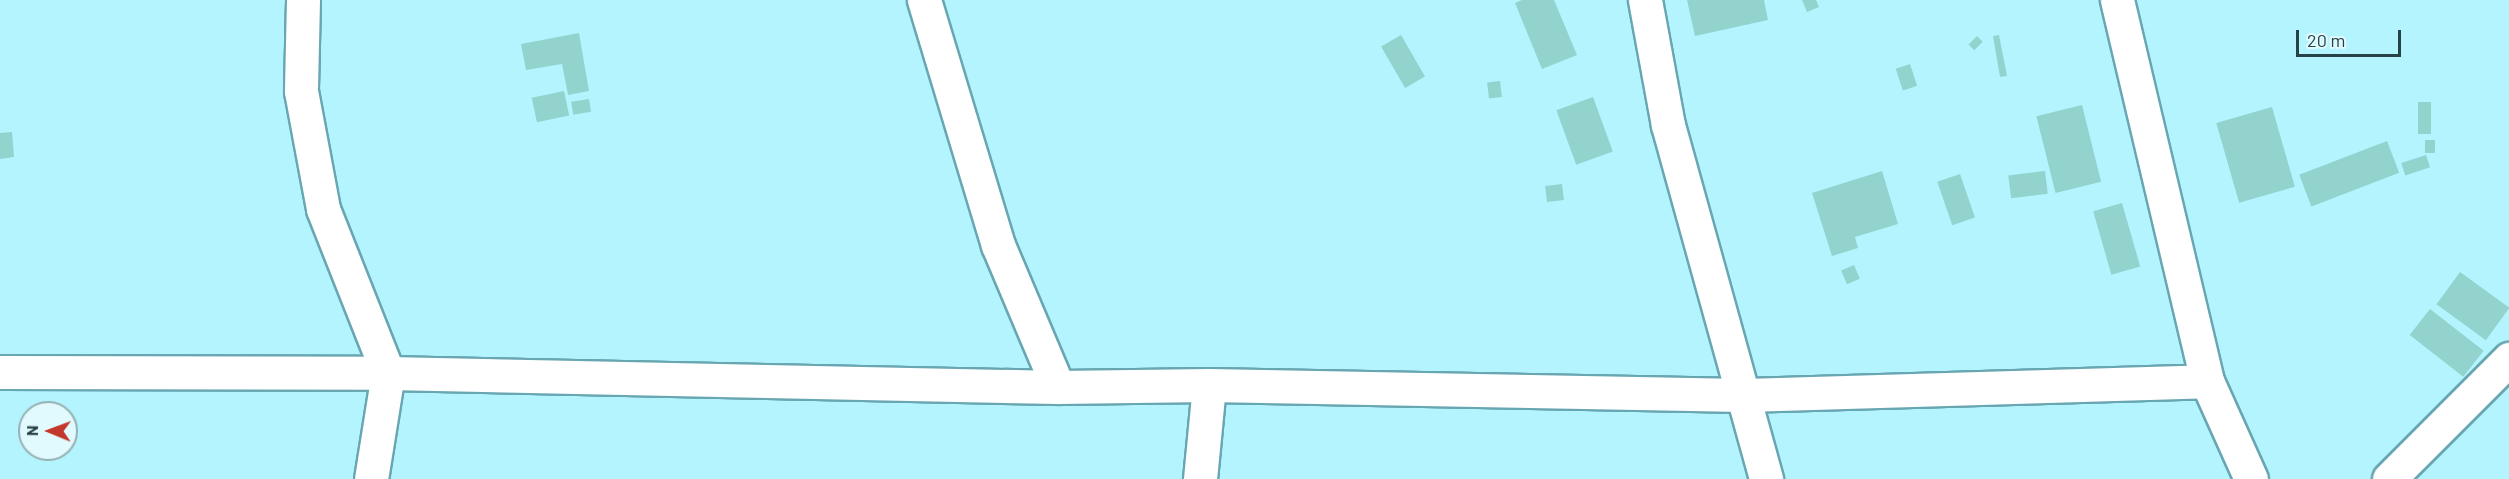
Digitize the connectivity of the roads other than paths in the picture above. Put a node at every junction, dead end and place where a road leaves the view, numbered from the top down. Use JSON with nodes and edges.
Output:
{"nodes":[{"id":1,"x":303,"y":0,"type":"edge"},
{"id":2,"x":924,"y":0,"type":"edge"},
{"id":3,"x":1646,"y":0,"type":"edge"},
{"id":4,"x":2117,"y":0,"type":"edge"},
{"id":5,"x":2509,"y":359,"type":"edge"},
{"id":6,"x":0,"y":372,"type":"edge"},
{"id":7,"x":388,"y":373,"type":"junction"},
{"id":8,"x":2207,"y":381,"type":"junction"},
{"id":9,"x":1209,"y":385,"type":"junction"},
{"id":10,"x":1058,"y":387,"type":"junction"},
{"id":11,"x":1744,"y":394,"type":"junction"},
{"id":12,"x":371,"y":479,"type":"edge"},
{"id":13,"x":1200,"y":479,"type":"edge"},
{"id":14,"x":1766,"y":479,"type":"edge"},
{"id":15,"x":2251,"y":479,"type":"edge"},
{"id":16,"x":2389,"y":479,"type":"edge"}],
"edges":[{"from":1,"to":7,"type":"street"},
{"from":2,"to":10,"type":"street"},
{"from":3,"to":11,"type":"street"},
{"from":4,"to":8,"type":"street"},
{"from":5,"to":16,"type":"street"},
{"from":6,"to":7,"type":"street"},
{"from":7,"to":10,"type":"street"},
{"from":7,"to":12,"type":"street"},
{"from":8,"to":11,"type":"street"},
{"from":8,"to":15,"type":"street"},
{"from":9,"to":10,"type":"street"},
{"from":9,"to":11,"type":"street"},
{"from":9,"to":13,"type":"street"},
{"from":11,"to":14,"type":"street"}]}
